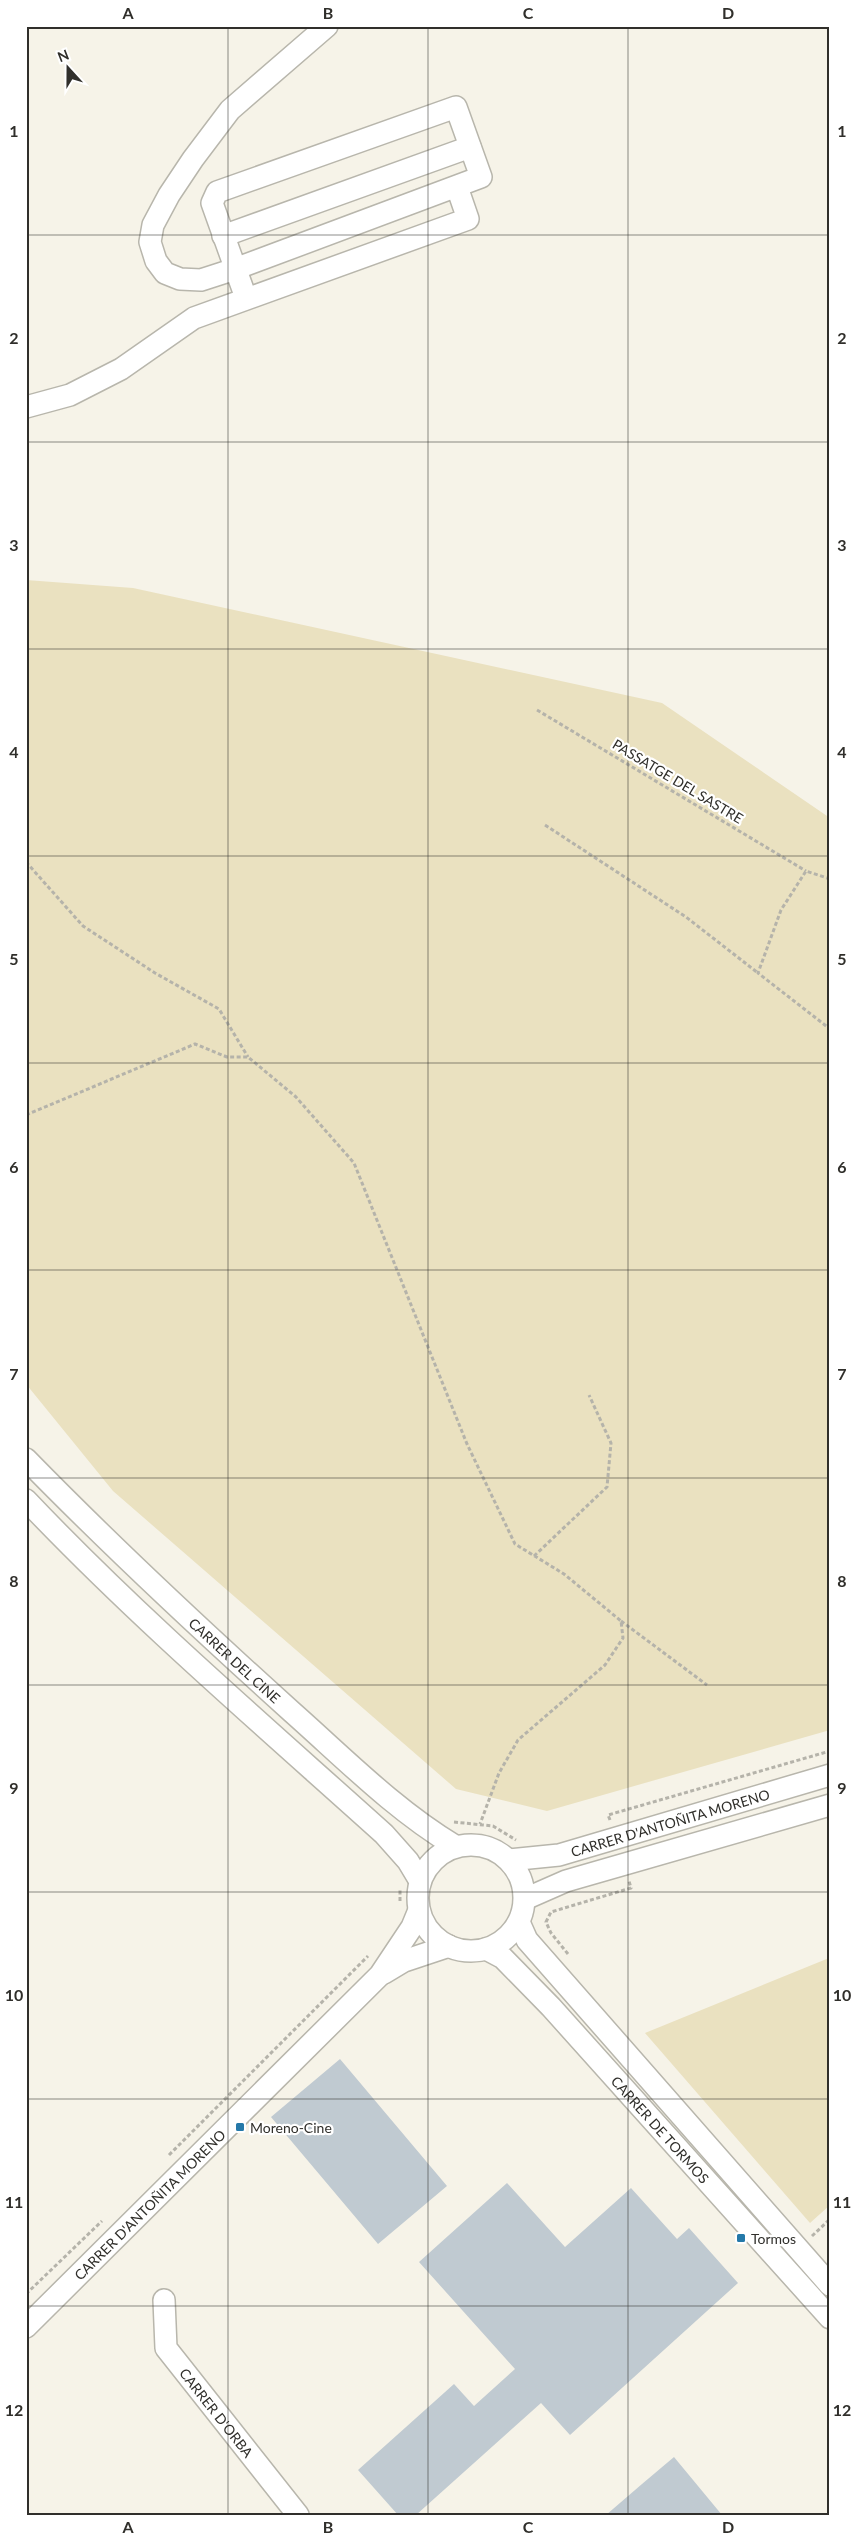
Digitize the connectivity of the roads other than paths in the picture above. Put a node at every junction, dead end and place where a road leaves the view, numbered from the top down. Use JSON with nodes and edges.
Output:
{"nodes":[{"id":1,"x":327,"y":26,"type":"edge"},
{"id":2,"x":470,"y":147,"type":"junction"},
{"id":3,"x":457,"y":186,"type":"junction"},
{"id":4,"x":223,"y":236,"type":"junction"},
{"id":5,"x":235,"y":269,"type":"junction"},
{"id":6,"x":246,"y":298,"type":"junction"},
{"id":7,"x":26,"y":406,"type":"edge"},
{"id":8,"x":26,"y":1459,"type":"edge"},
{"id":9,"x":26,"y":1500,"type":"edge"},
{"id":10,"x":830,"y":1775,"type":"edge"},
{"id":11,"x":830,"y":1805,"type":"edge"},
{"id":12,"x":455,"y":1846,"type":"junction"},
{"id":13,"x":509,"y":1860,"type":"junction"},
{"id":14,"x":410,"y":1882,"type":"junction"},
{"id":15,"x":525,"y":1899,"type":"junction"},
{"id":16,"x":409,"y":1909,"type":"junction"},
{"id":17,"x":519,"y":1922,"type":"junction"},
{"id":18,"x":448,"y":1946,"type":"junction"},
{"id":19,"x":486,"y":1949,"type":"junction"},
{"id":20,"x":380,"y":1976,"type":"junction"},
{"id":21,"x":830,"y":2285,"type":"edge"},
{"id":22,"x":164,"y":2300,"type":"dead end"},
{"id":23,"x":830,"y":2318,"type":"edge"},
{"id":24,"x":26,"y":2327,"type":"edge"},
{"id":25,"x":298,"y":2515,"type":"edge"}],
"edges":[{"from":1,"to":5,"type":"street"},
{"from":2,"to":3,"type":"street"},
{"from":2,"to":4,"type":"street"},
{"from":2,"to":4,"type":"street"},
{"from":3,"to":5,"type":"street"},
{"from":3,"to":6,"type":"street"},
{"from":4,"to":5,"type":"street"},
{"from":5,"to":6,"type":"street"},
{"from":6,"to":7,"type":"street"},
{"from":8,"to":12,"type":"street","name":"CARRER DEL CINE"},
{"from":9,"to":14,"type":"street","name":"CARRER DEL CINE"},
{"from":10,"to":13,"type":"street","name":"CARRER D'ANTOÑITA MORENO"},
{"from":11,"to":15,"type":"street","name":"CARRER D'ANTOÑITA MORENO"},
{"from":12,"to":13,"type":"street"},
{"from":12,"to":14,"type":"street"},
{"from":13,"to":15,"type":"street"},
{"from":14,"to":16,"type":"street"},
{"from":15,"to":17,"type":"street"},
{"from":16,"to":18,"type":"street"},
{"from":16,"to":20,"type":"street","name":"CARRER D'ANTOÑITA MORENO"},
{"from":17,"to":19,"type":"street"},
{"from":17,"to":21,"type":"street","name":"CARRER DE TORMOS"},
{"from":18,"to":19,"type":"street"},
{"from":18,"to":20,"type":"street","name":"CARRER D'ANTOÑITA MORENO"},
{"from":19,"to":23,"type":"street","name":"CARRER DE TORMOS"},
{"from":20,"to":24,"type":"street","name":"CARRER D'ANTOÑITA MORENO"},
{"from":22,"to":25,"type":"street","name":"CARRER D'ORBA"}]}
